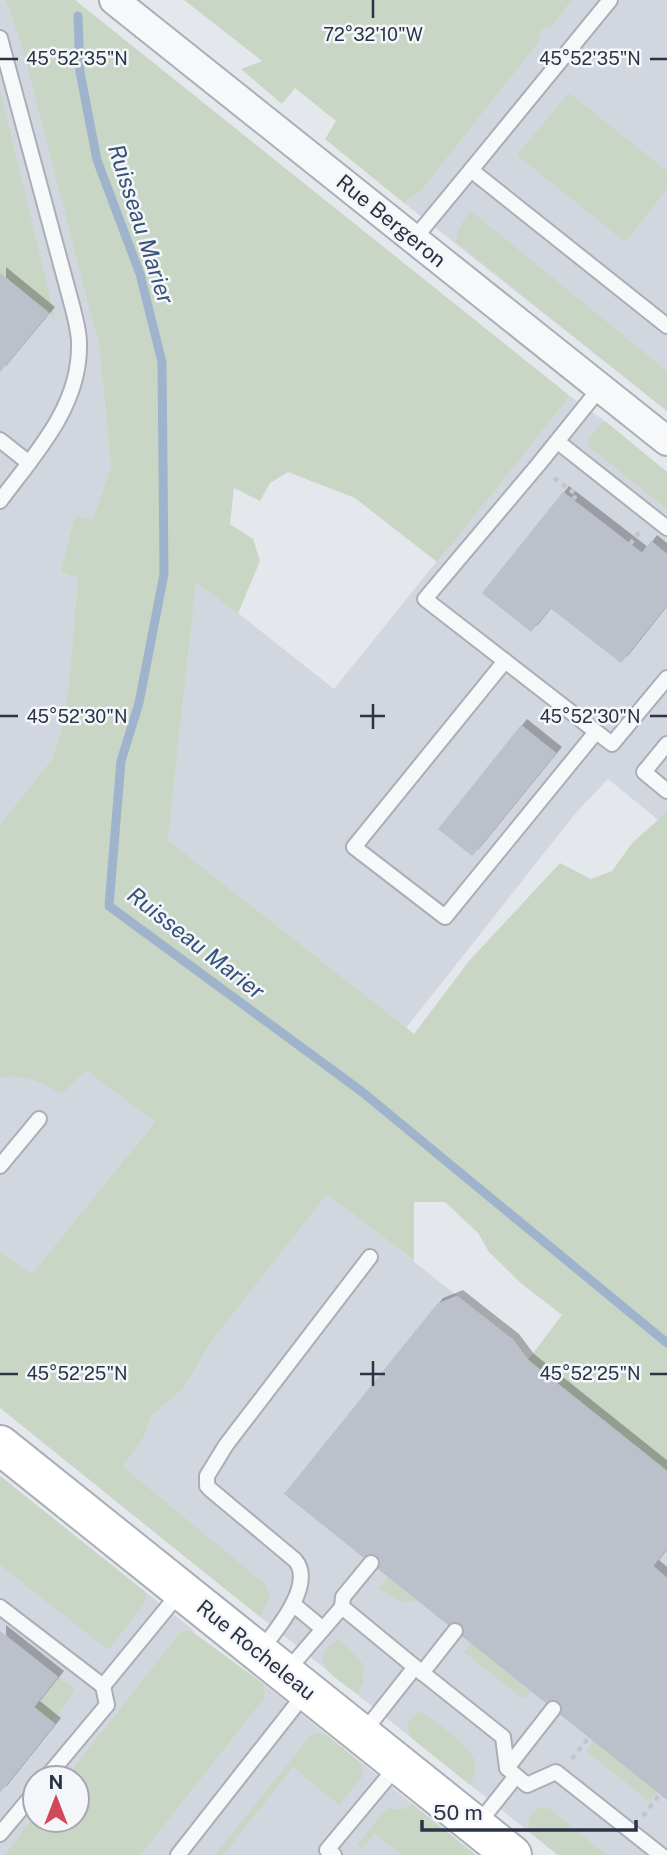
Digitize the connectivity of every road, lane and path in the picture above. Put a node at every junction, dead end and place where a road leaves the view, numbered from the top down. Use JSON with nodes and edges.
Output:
{"nodes":[{"id":1,"x":114,"y":0,"type":"edge"},
{"id":2,"x":610,"y":0,"type":"edge"},
{"id":3,"x":0,"y":38,"type":"edge"},
{"id":4,"x":471,"y":170,"type":"junction"},
{"id":5,"x":414,"y":239,"type":"junction"},
{"id":6,"x":667,"y":326,"type":"edge"},
{"id":7,"x":600,"y":388,"type":"junction"},
{"id":8,"x":0,"y":440,"type":"edge"},
{"id":9,"x":558,"y":442,"type":"junction"},
{"id":10,"x":667,"y":442,"type":"edge"},
{"id":11,"x":29,"y":463,"type":"junction"},
{"id":12,"x":552,"y":476,"type":"dead end"},
{"id":13,"x":573,"y":499,"type":"dead end"},
{"id":14,"x":0,"y":501,"type":"edge"},
{"id":15,"x":667,"y":527,"type":"edge"},
{"id":16,"x":635,"y":536,"type":"dead end"},
{"id":17,"x":629,"y":544,"type":"dead end"},
{"id":18,"x":505,"y":661,"type":"junction"},
{"id":19,"x":667,"y":678,"type":"edge"},
{"id":20,"x":596,"y":732,"type":"junction"},
{"id":21,"x":667,"y":744,"type":"edge"},
{"id":22,"x":667,"y":792,"type":"edge"},
{"id":23,"x":39,"y":1119,"type":"dead end"},
{"id":24,"x":0,"y":1167,"type":"edge"},
{"id":25,"x":370,"y":1257,"type":"dead end"},
{"id":26,"x":0,"y":1445,"type":"edge"},
{"id":27,"x":371,"y":1563,"type":"dead end"},
{"id":28,"x":182,"y":1590,"type":"junction"},
{"id":29,"x":293,"y":1604,"type":"junction"},
{"id":30,"x":0,"y":1607,"type":"edge"},
{"id":31,"x":342,"y":1607,"type":"junction"},
{"id":32,"x":323,"y":1629,"type":"junction"},
{"id":33,"x":455,"y":1630,"type":"dead end"},
{"id":34,"x":419,"y":1670,"type":"junction"},
{"id":35,"x":284,"y":1672,"type":"junction"},
{"id":36,"x":103,"y":1686,"type":"junction"},
{"id":37,"x":553,"y":1709,"type":"dead end"},
{"id":38,"x":362,"y":1735,"type":"junction"},
{"id":39,"x":589,"y":1737,"type":"dead end"},
{"id":40,"x":581,"y":1747,"type":"dead end"},
{"id":41,"x":58,"y":1764,"type":"edge"},
{"id":42,"x":398,"y":1764,"type":"junction"},
{"id":43,"x":511,"y":1772,"type":"junction"},
{"id":44,"x":660,"y":1794,"type":"dead end"},
{"id":45,"x":653,"y":1804,"type":"dead end"},
{"id":46,"x":21,"y":1809,"type":"edge"},
{"id":47,"x":476,"y":1826,"type":"junction"},
{"id":48,"x":0,"y":1834,"type":"edge"},
{"id":49,"x":178,"y":1855,"type":"edge"},
{"id":50,"x":334,"y":1855,"type":"edge"},
{"id":51,"x":512,"y":1855,"type":"edge"},
{"id":52,"x":661,"y":1855,"type":"edge"}],
"edges":[{"from":1,"to":5,"type":"street","name":"Rue Bergeron"},
{"from":2,"to":4,"type":"lane"},
{"from":3,"to":11,"type":"lane"},
{"from":4,"to":5,"type":"lane"},
{"from":4,"to":6,"type":"lane"},
{"from":5,"to":7,"type":"street","name":"Rue Bergeron"},
{"from":7,"to":9,"type":"lane"},
{"from":7,"to":10,"type":"street","name":"Rue Bergeron"},
{"from":8,"to":11,"type":"lane"},
{"from":9,"to":15,"type":"lane"},
{"from":9,"to":18,"type":"lane"},
{"from":11,"to":14,"type":"lane"},
{"from":12,"to":13,"type":"path"},
{"from":16,"to":17,"type":"path"},
{"from":18,"to":20,"type":"lane"},
{"from":18,"to":20,"type":"lane"},
{"from":19,"to":20,"type":"lane"},
{"from":21,"to":22,"type":"lane"},
{"from":23,"to":24,"type":"lane"},
{"from":25,"to":29,"type":"lane"},
{"from":26,"to":28,"type":"street","name":"Rue Rocheleau"},
{"from":27,"to":31,"type":"lane"},
{"from":28,"to":35,"type":"street","name":"Rue Rocheleau"},
{"from":28,"to":36,"type":"lane"},
{"from":29,"to":32,"type":"lane"},
{"from":29,"to":35,"type":"lane"},
{"from":30,"to":36,"type":"lane"},
{"from":31,"to":32,"type":"lane"},
{"from":31,"to":34,"type":"lane"},
{"from":32,"to":35,"type":"lane"},
{"from":33,"to":34,"type":"lane"},
{"from":34,"to":38,"type":"lane"},
{"from":34,"to":43,"type":"lane"},
{"from":35,"to":38,"type":"street","name":"Rue Rocheleau"},
{"from":35,"to":49,"type":"lane"},
{"from":36,"to":41,"type":"lane"},
{"from":37,"to":43,"type":"lane"},
{"from":38,"to":42,"type":"street","name":"Rue Rocheleau"},
{"from":39,"to":40,"type":"path"},
{"from":42,"to":47,"type":"street","name":"Rue Rocheleau"},
{"from":42,"to":50,"type":"lane"},
{"from":43,"to":47,"type":"lane"},
{"from":43,"to":52,"type":"lane"},
{"from":44,"to":45,"type":"path"},
{"from":46,"to":48,"type":"lane"},
{"from":47,"to":51,"type":"street","name":"Rue Rocheleau"}]}
